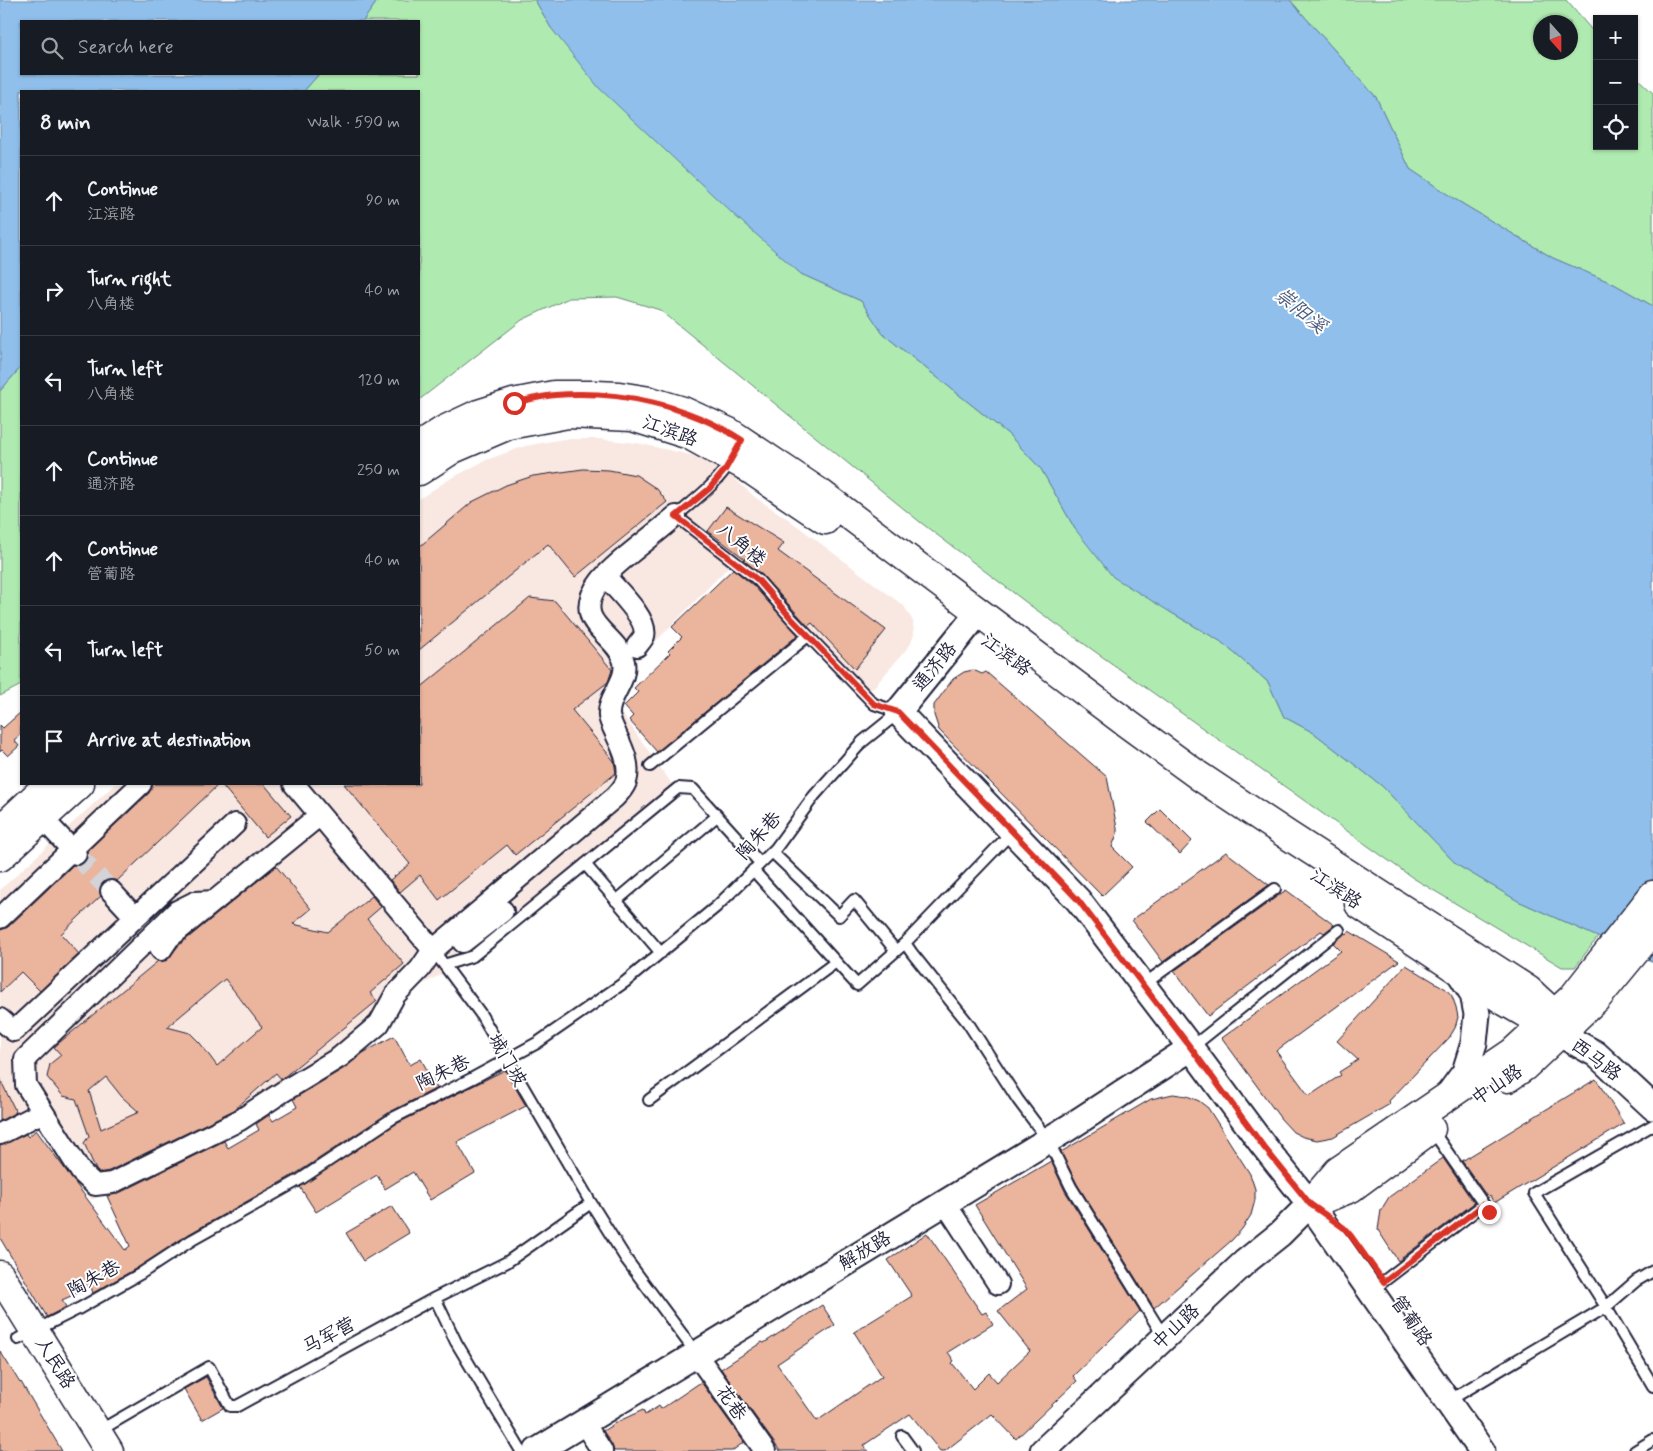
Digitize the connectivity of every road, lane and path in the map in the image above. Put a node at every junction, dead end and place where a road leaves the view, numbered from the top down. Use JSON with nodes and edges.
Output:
{"nodes":[{"id":1,"x":420,"y":445,"type":"edge"},
{"id":2,"x":737,"y":449,"type":"junction"},
{"id":3,"x":420,"y":470,"type":"edge"},
{"id":4,"x":676,"y":516,"type":"junction"},
{"id":5,"x":605,"y":576,"type":"junction"},
{"id":6,"x":973,"y":619,"type":"junction"},
{"id":7,"x":808,"y":636,"type":"junction"},
{"id":8,"x":638,"y":646,"type":"dead end"},
{"id":9,"x":898,"y":712,"type":"junction"},
{"id":10,"x":650,"y":766,"type":"dead end"},
{"id":11,"x":48,"y":785,"type":"edge"},
{"id":12,"x":79,"y":785,"type":"edge"},
{"id":13,"x":140,"y":785,"type":"edge"},
{"id":14,"x":295,"y":785,"type":"edge"},
{"id":15,"x":320,"y":816,"type":"junction"},
{"id":16,"x":717,"y":816,"type":"junction"},
{"id":17,"x":42,"y":818,"type":"junction"},
{"id":18,"x":235,"y":824,"type":"dead end"},
{"id":19,"x":0,"y":830,"type":"edge"},
{"id":20,"x":1012,"y":831,"type":"junction"},
{"id":21,"x":74,"y":852,"type":"junction"},
{"id":22,"x":772,"y":852,"type":"junction"},
{"id":23,"x":0,"y":857,"type":"edge"},
{"id":24,"x":585,"y":864,"type":"junction"},
{"id":25,"x":756,"y":867,"type":"junction"},
{"id":26,"x":1275,"y":888,"type":"dead end"},
{"id":27,"x":110,"y":891,"type":"tunnel mouth"},
{"id":28,"x":1653,"y":895,"type":"edge"},
{"id":29,"x":215,"y":901,"type":"junction"},
{"id":30,"x":616,"y":901,"type":"junction"},
{"id":31,"x":503,"y":911,"type":"dead end"},
{"id":32,"x":135,"y":917,"type":"junction"},
{"id":33,"x":0,"y":918,"type":"edge"},
{"id":34,"x":1339,"y":930,"type":"dead end"},
{"id":35,"x":1653,"y":930,"type":"edge"},
{"id":36,"x":905,"y":943,"type":"junction"},
{"id":37,"x":161,"y":950,"type":"dead end"},
{"id":38,"x":896,"y":951,"type":"junction"},
{"id":39,"x":661,"y":953,"type":"junction"},
{"id":40,"x":439,"y":958,"type":"junction"},
{"id":41,"x":836,"y":962,"type":"junction"},
{"id":42,"x":1458,"y":970,"type":"junction"},
{"id":43,"x":1143,"y":985,"type":"junction"},
{"id":44,"x":1590,"y":992,"type":"junction"},
{"id":45,"x":0,"y":1019,"type":"edge"},
{"id":46,"x":1557,"y":1024,"type":"junction"},
{"id":47,"x":1191,"y":1048,"type":"junction"},
{"id":48,"x":507,"y":1060,"type":"junction"},
{"id":49,"x":1653,"y":1088,"type":"edge"},
{"id":50,"x":1446,"y":1097,"type":"junction"},
{"id":51,"x":649,"y":1100,"type":"dead end"},
{"id":52,"x":1653,"y":1107,"type":"edge"},
{"id":53,"x":43,"y":1112,"type":"junction"},
{"id":54,"x":1653,"y":1125,"type":"edge"},
{"id":55,"x":1432,"y":1129,"type":"junction"},
{"id":56,"x":0,"y":1134,"type":"edge"},
{"id":57,"x":1048,"y":1140,"type":"junction"},
{"id":58,"x":591,"y":1203,"type":"junction"},
{"id":59,"x":944,"y":1203,"type":"junction"},
{"id":60,"x":1310,"y":1204,"type":"junction"},
{"id":61,"x":1653,"y":1271,"type":"edge"},
{"id":62,"x":0,"y":1275,"type":"edge"},
{"id":63,"x":998,"y":1284,"type":"dead end"},
{"id":64,"x":1377,"y":1286,"type":"junction"},
{"id":65,"x":435,"y":1298,"type":"junction"},
{"id":66,"x":5,"y":1305,"type":"edge"},
{"id":67,"x":1606,"y":1307,"type":"junction"},
{"id":68,"x":27,"y":1335,"type":"junction"},
{"id":69,"x":1164,"y":1338,"type":"junction"},
{"id":70,"x":696,"y":1354,"type":"junction"},
{"id":71,"x":1653,"y":1386,"type":"edge"},
{"id":72,"x":1454,"y":1397,"type":"junction"},
{"id":73,"x":584,"y":1423,"type":"junction"},
{"id":74,"x":902,"y":1436,"type":"dead end"},
{"id":75,"x":1653,"y":1440,"type":"edge"},
{"id":76,"x":98,"y":1445,"type":"edge"},
{"id":77,"x":521,"y":1451,"type":"edge"},
{"id":78,"x":537,"y":1451,"type":"edge"},
{"id":79,"x":602,"y":1451,"type":"edge"},
{"id":80,"x":765,"y":1451,"type":"edge"},
{"id":81,"x":913,"y":1451,"type":"edge"},
{"id":82,"x":1042,"y":1451,"type":"edge"},
{"id":83,"x":1482,"y":1451,"type":"edge"},
{"id":84,"x":1500,"y":1451,"type":"edge"},
{"id":85,"x":1635,"y":1451,"type":"edge"}],
"edges":[{"from":1,"to":2,"type":"main road","name":"江滨路"},
{"from":2,"to":3,"type":"main road","name":"江滨路"},
{"from":2,"to":4,"type":"lane"},
{"from":2,"to":6,"type":"main road","name":"江滨路"},
{"from":4,"to":5,"type":"street"},
{"from":4,"to":7,"type":"lane","name":"八角楼"},
{"from":5,"to":8,"type":"street"},
{"from":5,"to":40,"type":"street"},
{"from":6,"to":9,"type":"street","name":"通济路"},
{"from":6,"to":42,"type":"main road","name":"江滨路"},
{"from":6,"to":46,"type":"main road","name":"江滨路"},
{"from":7,"to":9,"type":"lane","name":"八角楼"},
{"from":7,"to":10,"type":"lane"},
{"from":9,"to":20,"type":"street"},
{"from":9,"to":22,"type":"lane","name":"陶朱巷"},
{"from":11,"to":19,"type":"main road"},
{"from":12,"to":17,"type":"main road"},
{"from":13,"to":21,"type":"street"},
{"from":14,"to":15,"type":"street","name":"城门坡"},
{"from":15,"to":29,"type":"street"},
{"from":15,"to":40,"type":"street","name":"城门坡"},
{"from":16,"to":24,"type":"lane"},
{"from":16,"to":25,"type":"lane"},
{"from":16,"to":30,"type":"lane"},
{"from":17,"to":21,"type":"street"},
{"from":17,"to":23,"type":"main road"},
{"from":18,"to":32,"type":"street"},
{"from":20,"to":36,"type":"lane"},
{"from":20,"to":43,"type":"street"},
{"from":21,"to":33,"type":"street"},
{"from":22,"to":25,"type":"lane","name":"陶朱巷"},
{"from":22,"to":38,"type":"lane"},
{"from":24,"to":30,"type":"lane"},
{"from":24,"to":40,"type":"lane"},
{"from":25,"to":39,"type":"lane","name":"陶朱巷"},
{"from":25,"to":41,"type":"lane"},
{"from":26,"to":43,"type":"lane"},
{"from":27,"to":32,"type":"street"},
{"from":28,"to":44,"type":"main road"},
{"from":29,"to":37,"type":"street"},
{"from":29,"to":53,"type":"street"},
{"from":30,"to":39,"type":"lane"},
{"from":31,"to":40,"type":"street"},
{"from":32,"to":45,"type":"street"},
{"from":34,"to":47,"type":"lane"},
{"from":35,"to":44,"type":"main road"},
{"from":36,"to":38,"type":"lane"},
{"from":36,"to":57,"type":"lane"},
{"from":38,"to":41,"type":"lane"},
{"from":39,"to":48,"type":"lane","name":"陶朱巷"},
{"from":40,"to":48,"type":"lane","name":"城门坡"},
{"from":40,"to":53,"type":"street"},
{"from":41,"to":51,"type":"lane"},
{"from":42,"to":46,"type":"main road","name":"江滨路"},
{"from":42,"to":50,"type":"street"},
{"from":43,"to":47,"type":"street"},
{"from":44,"to":46,"type":"main road","name":"中山路"},
{"from":46,"to":49,"type":"street","name":"西马路"},
{"from":46,"to":50,"type":"main road","name":"中山路"},
{"from":46,"to":52,"type":"street","name":"西马路"},
{"from":46,"to":55,"type":"main road","name":"中山路"},
{"from":47,"to":57,"type":"street","name":"解放路"},
{"from":47,"to":60,"type":"street"},
{"from":48,"to":58,"type":"lane","name":"城门坡"},
{"from":48,"to":68,"type":"lane","name":"陶朱巷"},
{"from":50,"to":60,"type":"main road","name":"中山路"},
{"from":53,"to":56,"type":"street"},
{"from":54,"to":67,"type":"lane"},
{"from":55,"to":60,"type":"main road","name":"中山路"},
{"from":55,"to":64,"type":"lane"},
{"from":57,"to":59,"type":"street","name":"解放路"},
{"from":57,"to":69,"type":"lane"},
{"from":58,"to":65,"type":"lane","name":"马军营"},
{"from":58,"to":70,"type":"lane","name":"城门坡"},
{"from":59,"to":63,"type":"street"},
{"from":59,"to":70,"type":"street","name":"解放路"},
{"from":60,"to":64,"type":"street","name":"管葡路"},
{"from":60,"to":69,"type":"street","name":"中山路"},
{"from":61,"to":67,"type":"lane"},
{"from":62,"to":66,"type":"main road","name":"人民路"},
{"from":64,"to":72,"type":"street","name":"管葡路"},
{"from":65,"to":76,"type":"lane","name":"马军营"},
{"from":65,"to":77,"type":"lane"},
{"from":66,"to":68,"type":"main road","name":"人民路"},
{"from":67,"to":71,"type":"lane"},
{"from":67,"to":72,"type":"lane"},
{"from":68,"to":76,"type":"main road","name":"人民路"},
{"from":69,"to":82,"type":"street","name":"中山路"},
{"from":70,"to":73,"type":"street","name":"解放路"},
{"from":70,"to":80,"type":"street","name":"花巷"},
{"from":72,"to":83,"type":"street","name":"管葡路"},
{"from":72,"to":84,"type":"street","name":"管葡路"},
{"from":73,"to":78,"type":"street","name":"解放路"},
{"from":73,"to":79,"type":"street"},
{"from":74,"to":81,"type":"lane"},
{"from":75,"to":85,"type":"lane"}]}
